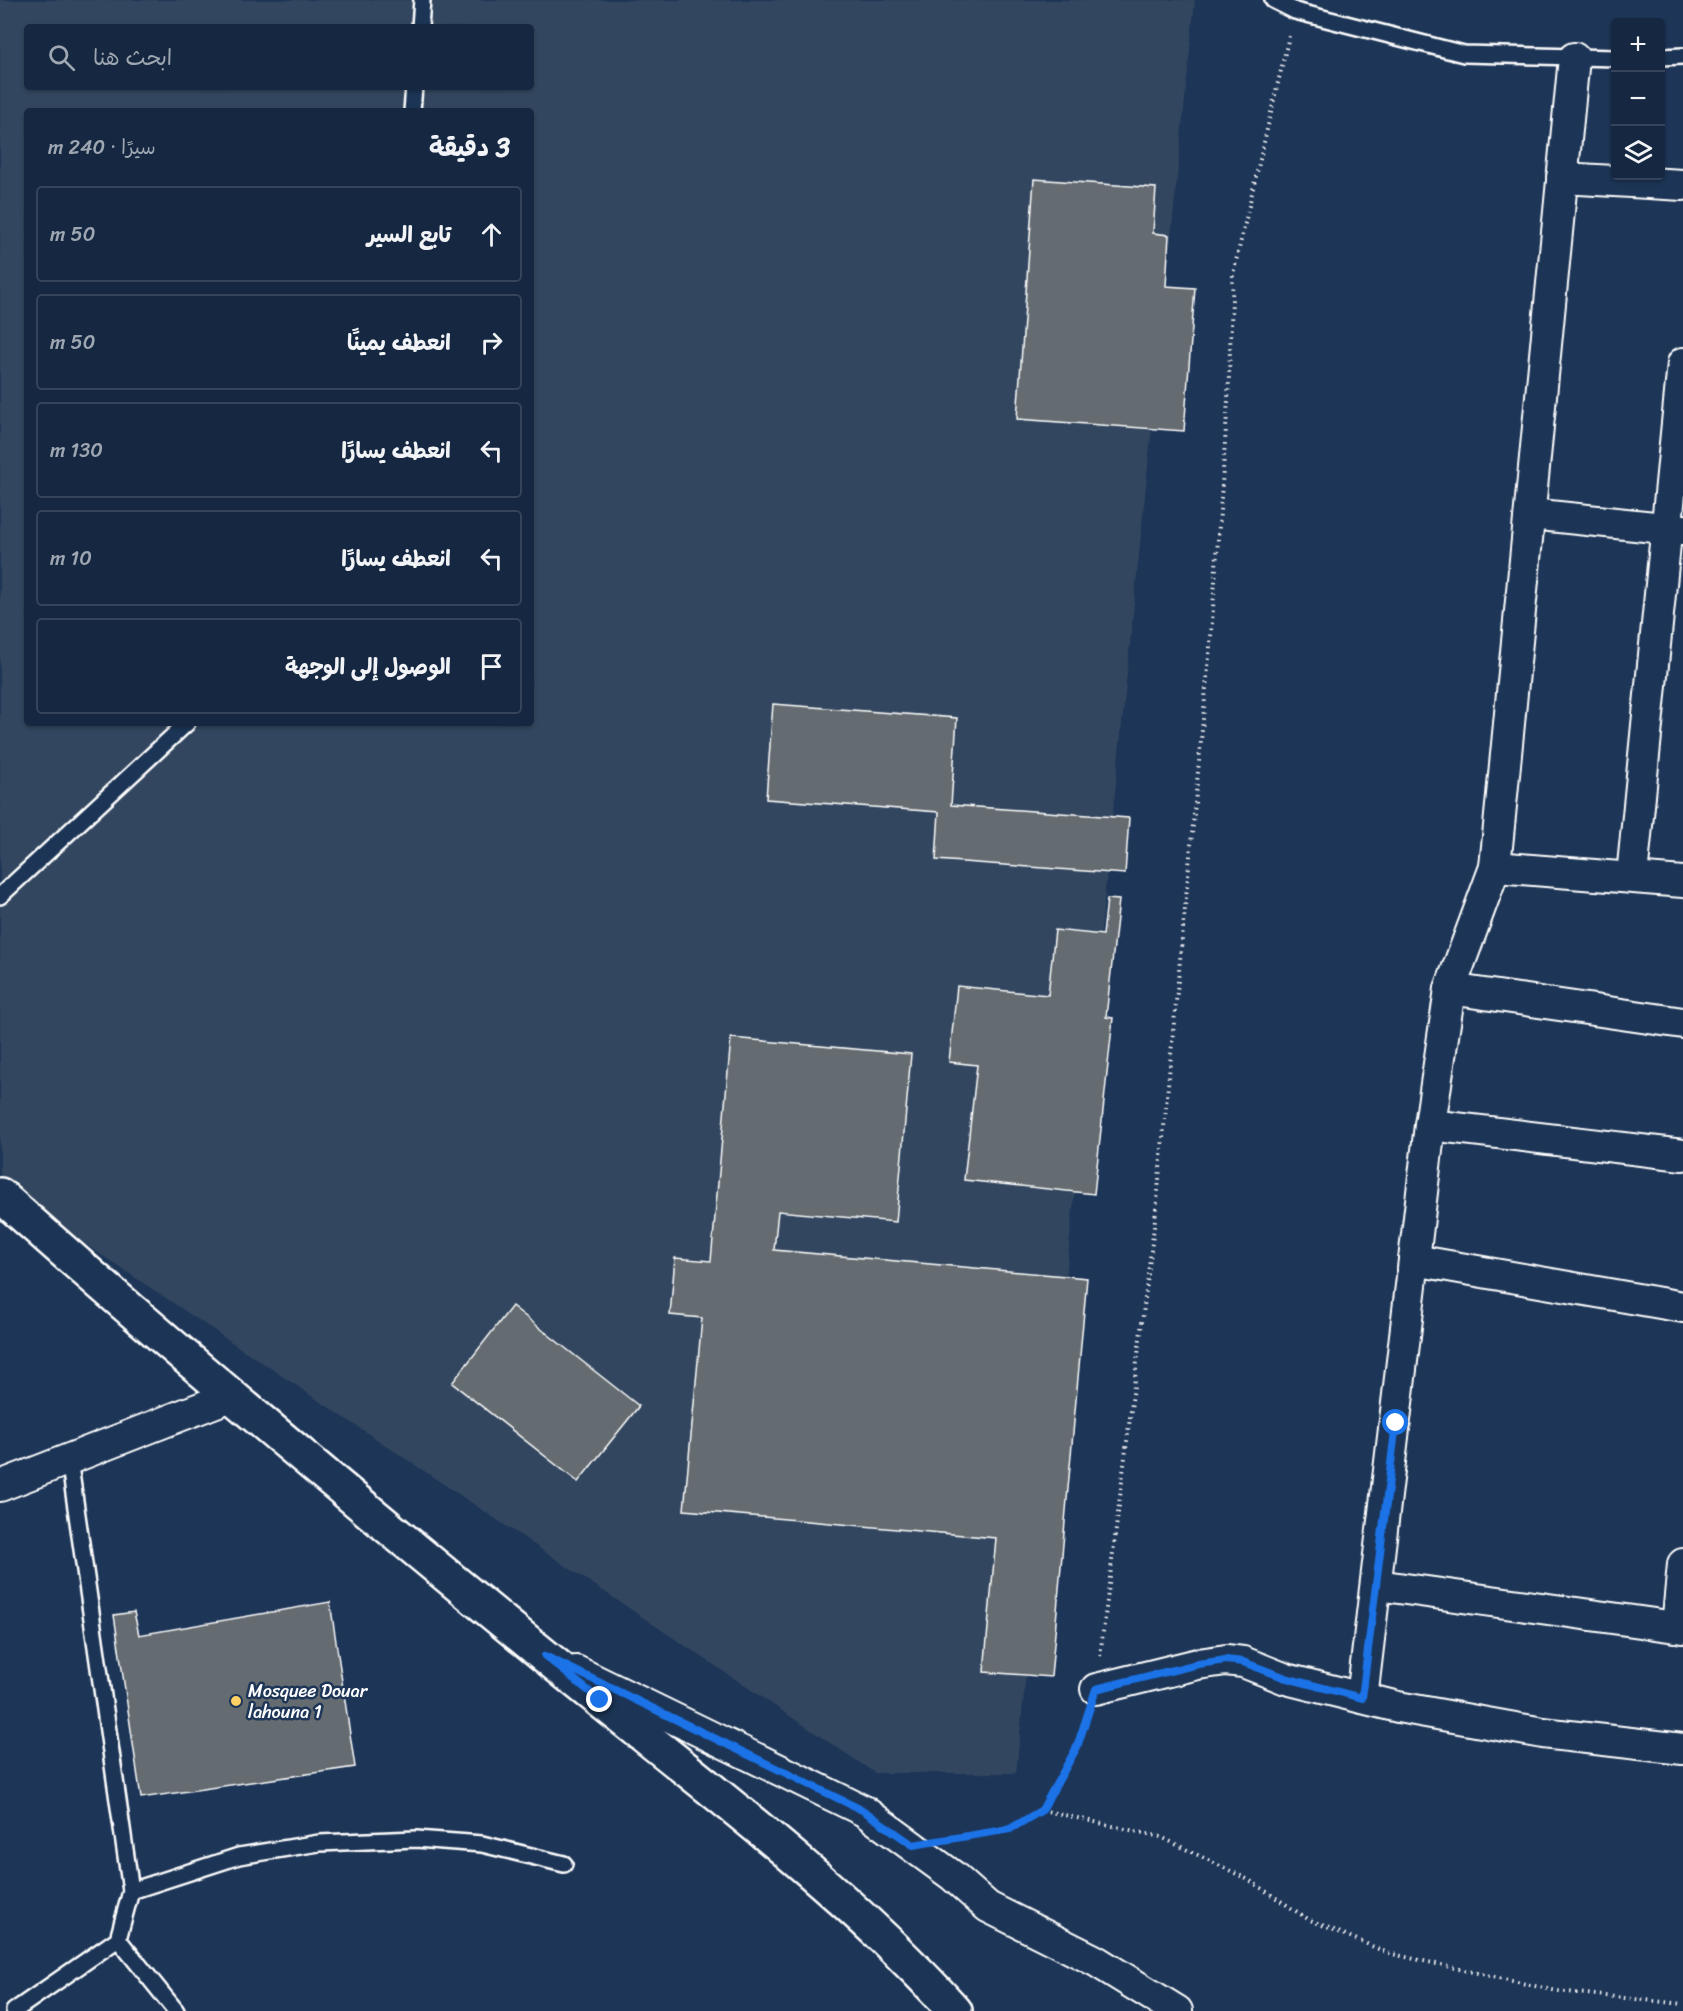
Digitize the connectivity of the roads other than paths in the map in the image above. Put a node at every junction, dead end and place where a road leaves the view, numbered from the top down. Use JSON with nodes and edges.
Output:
{"nodes":[{"id":1,"x":423,"y":0,"type":"edge"},
{"id":2,"x":1273,"y":0,"type":"edge"},
{"id":3,"x":420,"y":24,"type":"edge"},
{"id":4,"x":1683,"y":56,"type":"edge"},
{"id":5,"x":1665,"y":57,"type":"edge"},
{"id":6,"x":1574,"y":58,"type":"junction"},
{"id":7,"x":1611,"y":58,"type":"edge"},
{"id":8,"x":414,"y":90,"type":"edge"},
{"id":9,"x":412,"y":108,"type":"edge"},
{"id":10,"x":1562,"y":178,"type":"junction"},
{"id":11,"x":1683,"y":185,"type":"edge"},
{"id":12,"x":1683,"y":363,"type":"edge"},
{"id":13,"x":1530,"y":514,"type":"junction"},
{"id":14,"x":1674,"y":529,"type":"edge"},
{"id":15,"x":185,"y":726,"type":"edge"},
{"id":16,"x":1496,"y":867,"type":"junction"},
{"id":17,"x":1632,"y":876,"type":"junction"},
{"id":18,"x":1683,"y":882,"type":"edge"},
{"id":19,"x":0,"y":896,"type":"edge"},
{"id":20,"x":1450,"y":989,"type":"junction"},
{"id":21,"x":1683,"y":1023,"type":"edge"},
{"id":22,"x":1430,"y":1125,"type":"junction"},
{"id":23,"x":1683,"y":1155,"type":"edge"},
{"id":24,"x":0,"y":1195,"type":"edge"},
{"id":25,"x":1414,"y":1260,"type":"junction"},
{"id":26,"x":1683,"y":1307,"type":"edge"},
{"id":27,"x":231,"y":1396,"type":"junction"},
{"id":28,"x":69,"y":1459,"type":"junction"},
{"id":29,"x":0,"y":1486,"type":"edge"},
{"id":30,"x":1683,"y":1564,"type":"edge"},
{"id":31,"x":1377,"y":1586,"type":"junction"},
{"id":32,"x":1680,"y":1627,"type":"edge"},
{"id":33,"x":545,"y":1656,"type":"junction"},
{"id":34,"x":1096,"y":1689,"type":"road end"},
{"id":35,"x":1362,"y":1698,"type":"junction"},
{"id":36,"x":1683,"y":1749,"type":"edge"},
{"id":37,"x":564,"y":1864,"type":"dead end"},
{"id":38,"x":131,"y":1891,"type":"junction"},
{"id":39,"x":118,"y":1939,"type":"junction"},
{"id":40,"x":14,"y":2011,"type":"edge"},
{"id":41,"x":176,"y":2011,"type":"edge"},
{"id":42,"x":956,"y":2011,"type":"edge"},
{"id":43,"x":1177,"y":2011,"type":"edge"}],
"edges":[{"from":1,"to":3,"type":"lane"},
{"from":2,"to":6,"type":"lane"},
{"from":4,"to":5,"type":"lane"},
{"from":6,"to":7,"type":"lane"},
{"from":6,"to":10,"type":"street"},
{"from":8,"to":9,"type":"lane"},
{"from":10,"to":11,"type":"street"},
{"from":10,"to":13,"type":"street"},
{"from":12,"to":14,"type":"street"},
{"from":13,"to":14,"type":"street"},
{"from":13,"to":16,"type":"street"},
{"from":14,"to":17,"type":"street"},
{"from":15,"to":19,"type":"lane"},
{"from":16,"to":17,"type":"street"},
{"from":16,"to":20,"type":"street"},
{"from":17,"to":18,"type":"street"},
{"from":20,"to":21,"type":"street"},
{"from":20,"to":22,"type":"street"},
{"from":22,"to":23,"type":"street"},
{"from":22,"to":25,"type":"street"},
{"from":24,"to":27,"type":"main road"},
{"from":25,"to":26,"type":"street"},
{"from":25,"to":31,"type":"street"},
{"from":27,"to":28,"type":"street"},
{"from":27,"to":33,"type":"main road"},
{"from":28,"to":29,"type":"street"},
{"from":28,"to":38,"type":"lane"},
{"from":30,"to":32,"type":"street"},
{"from":31,"to":32,"type":"street"},
{"from":31,"to":35,"type":"street"},
{"from":33,"to":42,"type":"main road"},
{"from":33,"to":43,"type":"street"},
{"from":34,"to":35,"type":"street"},
{"from":35,"to":36,"type":"street"},
{"from":37,"to":38,"type":"lane"},
{"from":38,"to":39,"type":"lane"},
{"from":39,"to":40,"type":"lane"},
{"from":39,"to":41,"type":"lane"}]}
